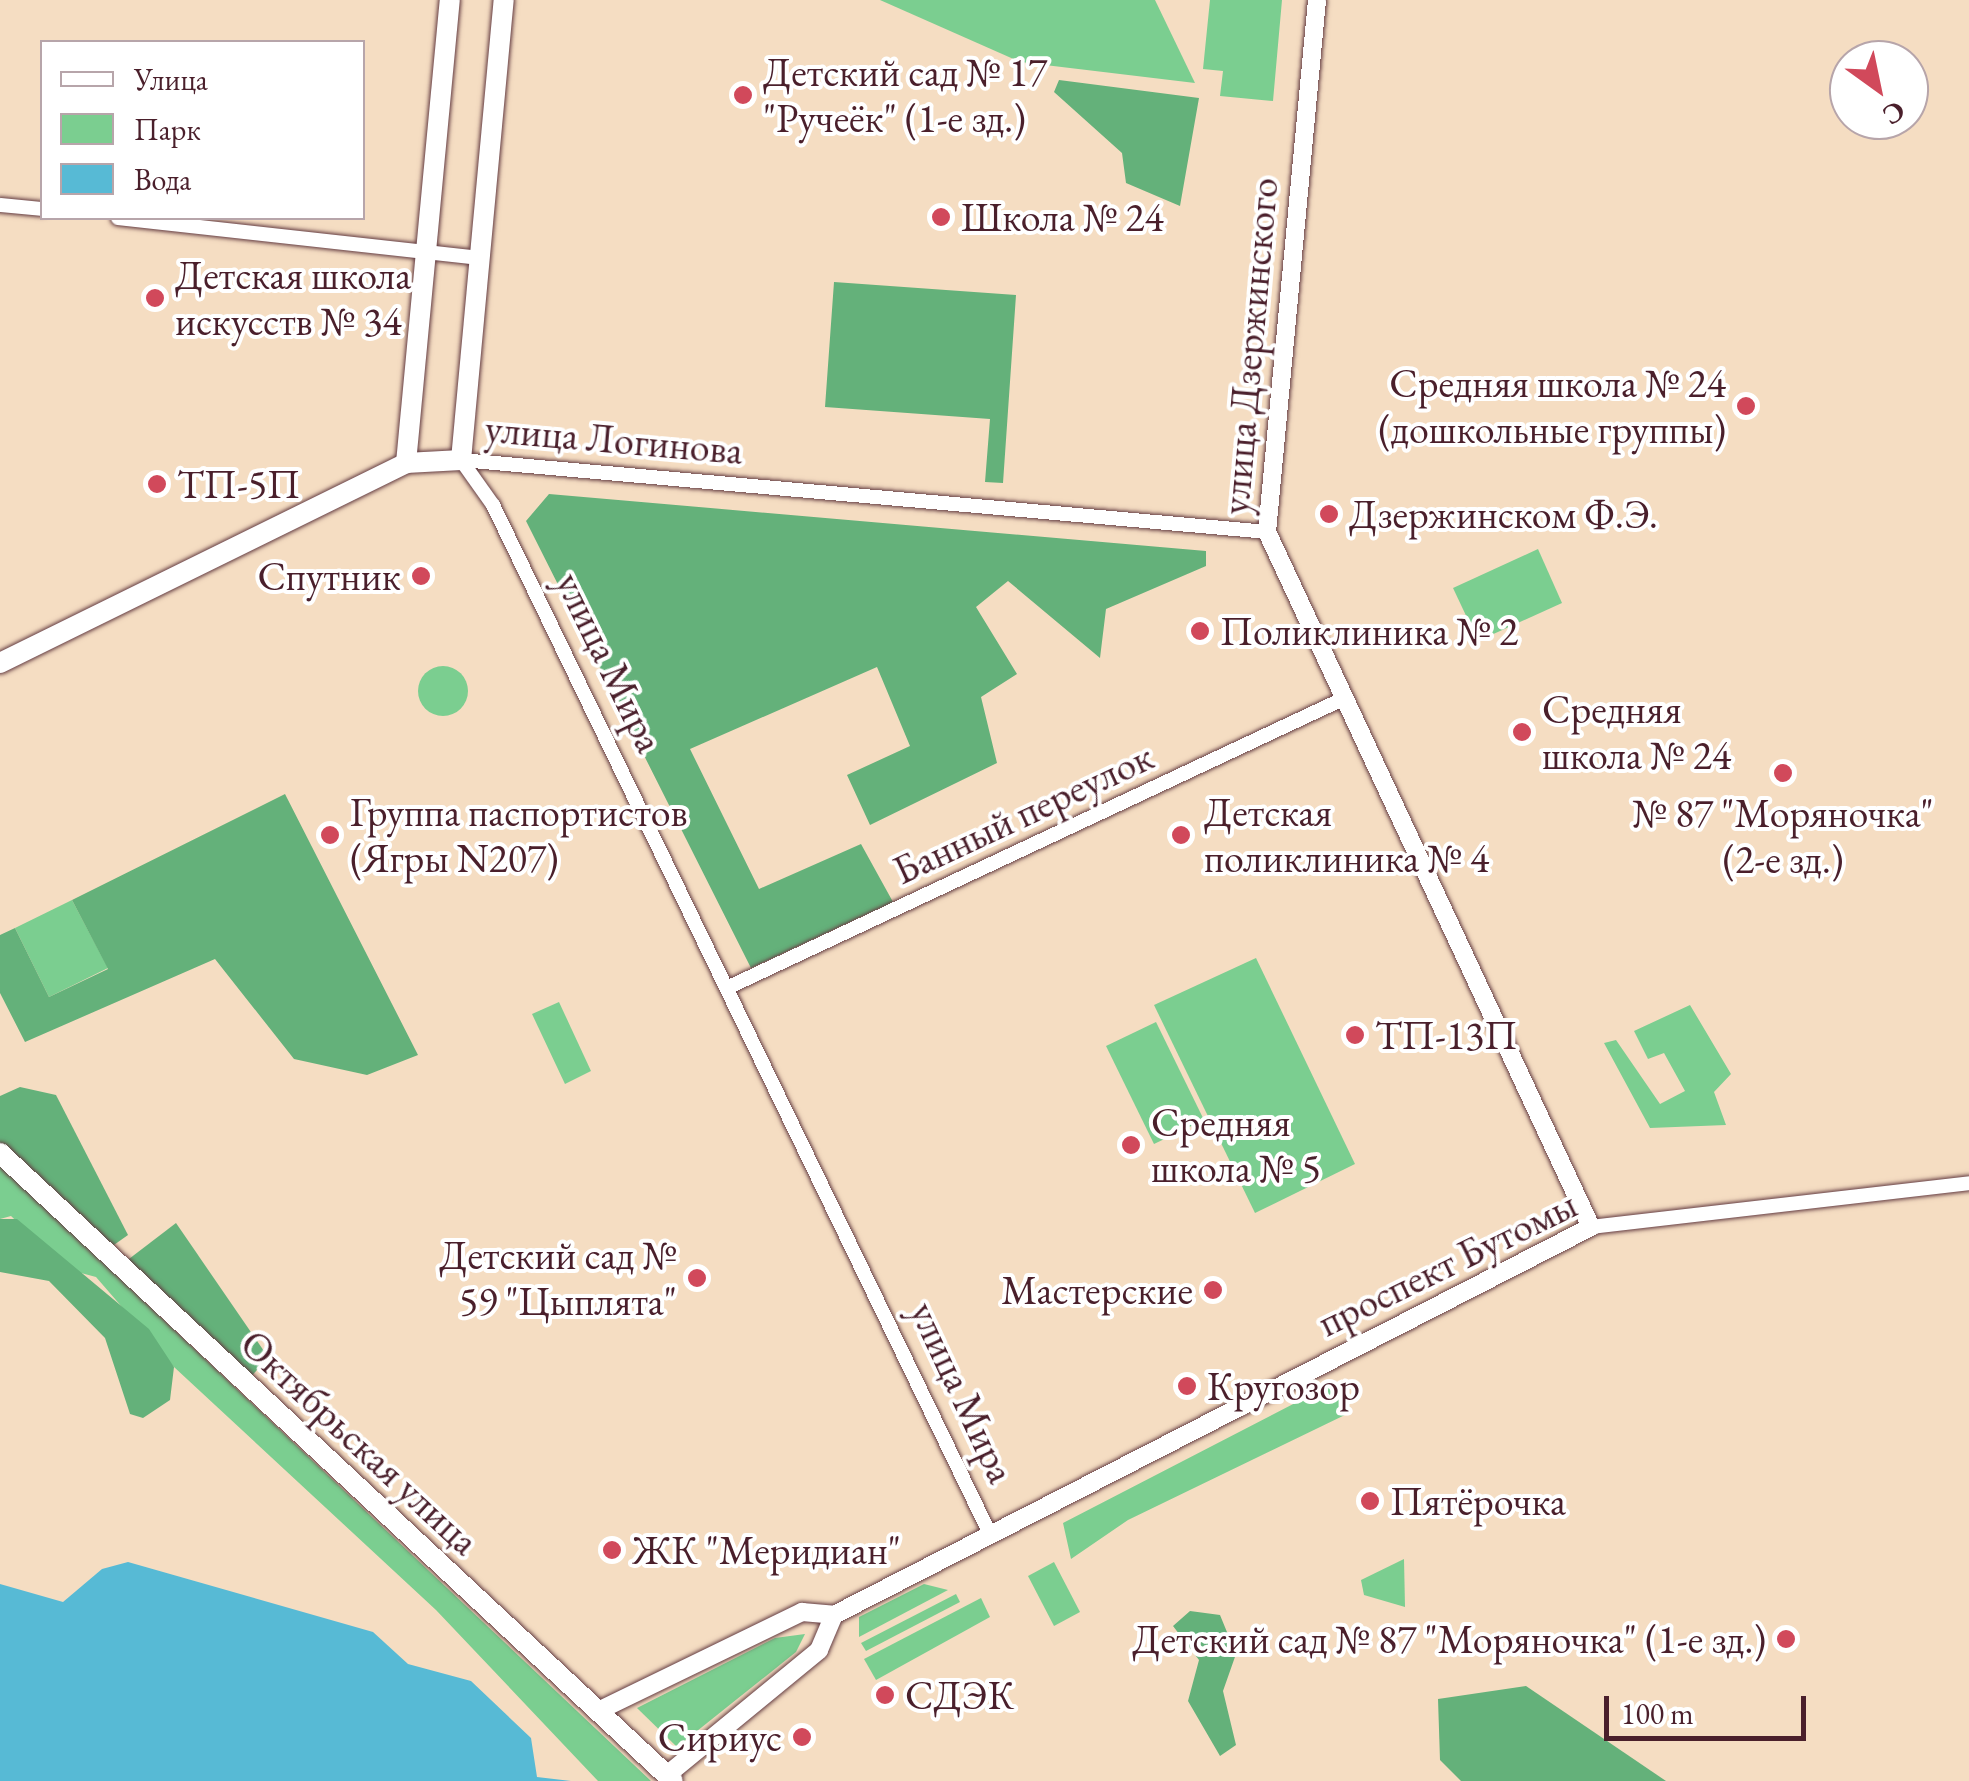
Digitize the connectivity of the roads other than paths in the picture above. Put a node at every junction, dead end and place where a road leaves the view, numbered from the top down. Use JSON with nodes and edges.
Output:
{"nodes":[{"id":1,"x":450,"y":0,"type":"edge"},
{"id":2,"x":504,"y":0,"type":"edge"},
{"id":3,"x":1317,"y":0,"type":"edge"},
{"id":4,"x":0,"y":205,"type":"edge"},
{"id":5,"x":40,"y":209,"type":"edge"},
{"id":6,"x":137,"y":220,"type":"edge"},
{"id":7,"x":426,"y":250,"type":"junction"},
{"id":8,"x":480,"y":258,"type":"junction"},
{"id":9,"x":461,"y":460,"type":"junction"},
{"id":10,"x":406,"y":463,"type":"junction"},
{"id":11,"x":1267,"y":532,"type":"junction"},
{"id":12,"x":0,"y":662,"type":"edge"},
{"id":13,"x":1344,"y":698,"type":"junction"},
{"id":14,"x":730,"y":986,"type":"junction"},
{"id":15,"x":0,"y":1153,"type":"edge"},
{"id":16,"x":1969,"y":1184,"type":"edge"},
{"id":17,"x":1591,"y":1227,"type":"junction"},
{"id":18,"x":990,"y":1534,"type":"junction"},
{"id":19,"x":834,"y":1615,"type":"junction"},
{"id":20,"x":598,"y":1710,"type":"junction"},
{"id":21,"x":670,"y":1778,"type":"edge"}],
"edges":[{"from":1,"to":7,"type":"main road"},
{"from":2,"to":8,"type":"main road"},
{"from":3,"to":11,"type":"street","name":"улица Дзержинского"},
{"from":4,"to":5,"type":"street"},
{"from":6,"to":7,"type":"street"},
{"from":7,"to":8,"type":"street"},
{"from":7,"to":10,"type":"main road"},
{"from":8,"to":9,"type":"main road"},
{"from":9,"to":10,"type":"main road","name":"улица Логинова"},
{"from":9,"to":11,"type":"street","name":"улица Логинова"},
{"from":9,"to":14,"type":"street","name":"улица Мира"},
{"from":10,"to":12,"type":"main road","name":"улица Логинова"},
{"from":11,"to":13,"type":"street","name":"улица Дзержинского"},
{"from":13,"to":14,"type":"street","name":"Банный переулок"},
{"from":13,"to":17,"type":"street","name":"улица Дзержинского"},
{"from":14,"to":18,"type":"street","name":"улица Мира"},
{"from":15,"to":20,"type":"main road","name":"Октябрьская улица"},
{"from":16,"to":17,"type":"street","name":"проспект Бутомы"},
{"from":17,"to":18,"type":"street","name":"проспект Бутомы"},
{"from":18,"to":19,"type":"street","name":"проспект Бутомы"},
{"from":19,"to":20,"type":"street","name":"проспект Бутомы"},
{"from":19,"to":21,"type":"street"},
{"from":20,"to":21,"type":"main road","name":"Октябрьская улица"}]}
